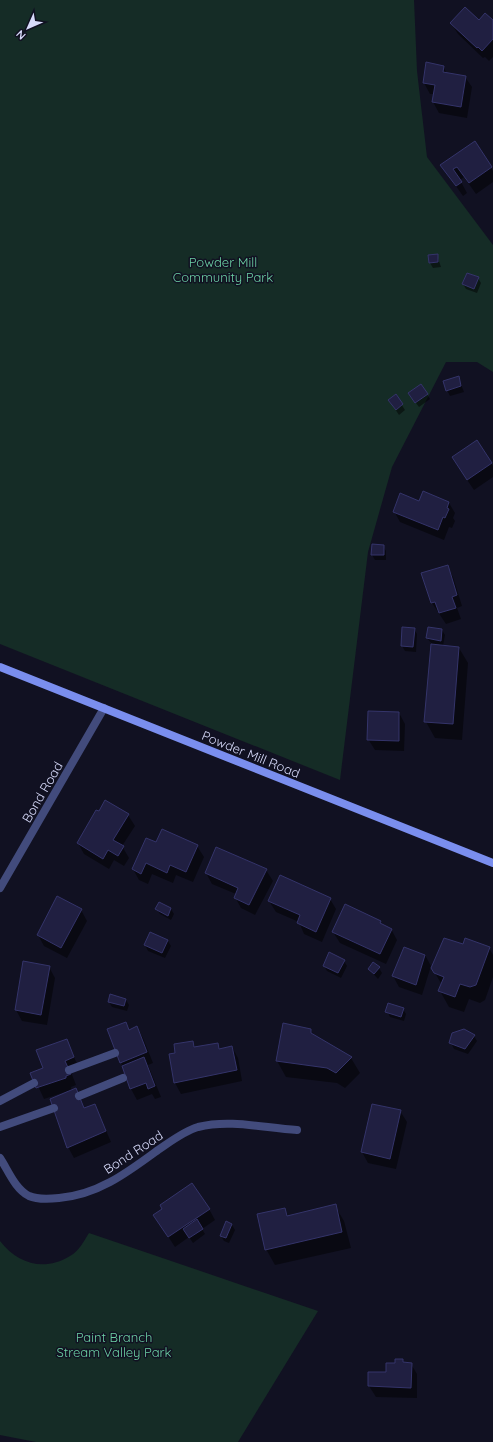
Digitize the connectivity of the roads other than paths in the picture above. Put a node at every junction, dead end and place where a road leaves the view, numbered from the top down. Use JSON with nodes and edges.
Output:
{"nodes":[{"id":1,"x":0,"y":667,"type":"edge"},
{"id":2,"x":104,"y":708,"type":"junction"},
{"id":3,"x":493,"y":863,"type":"edge"},
{"id":4,"x":0,"y":888,"type":"edge"},
{"id":5,"x":115,"y":1053,"type":"dead end"},
{"id":6,"x":69,"y":1070,"type":"dead end"},
{"id":7,"x":123,"y":1078,"type":"dead end"},
{"id":8,"x":34,"y":1083,"type":"dead end"},
{"id":9,"x":79,"y":1096,"type":"dead end"},
{"id":10,"x":0,"y":1101,"type":"edge"},
{"id":11,"x":54,"y":1108,"type":"dead end"},
{"id":12,"x":0,"y":1127,"type":"edge"},
{"id":13,"x":297,"y":1130,"type":"dead end"},
{"id":14,"x":0,"y":1158,"type":"edge"}],
"edges":[{"from":1,"to":2,"type":"main road","name":"Powder Mill Road"},
{"from":2,"to":3,"type":"main road","name":"Powder Mill Road"},
{"from":2,"to":4,"type":"street","name":"Bond Road"},
{"from":5,"to":6,"type":"street"},
{"from":7,"to":9,"type":"street"},
{"from":8,"to":10,"type":"street"},
{"from":11,"to":12,"type":"street"},
{"from":13,"to":14,"type":"street","name":"Bond Road"}]}
